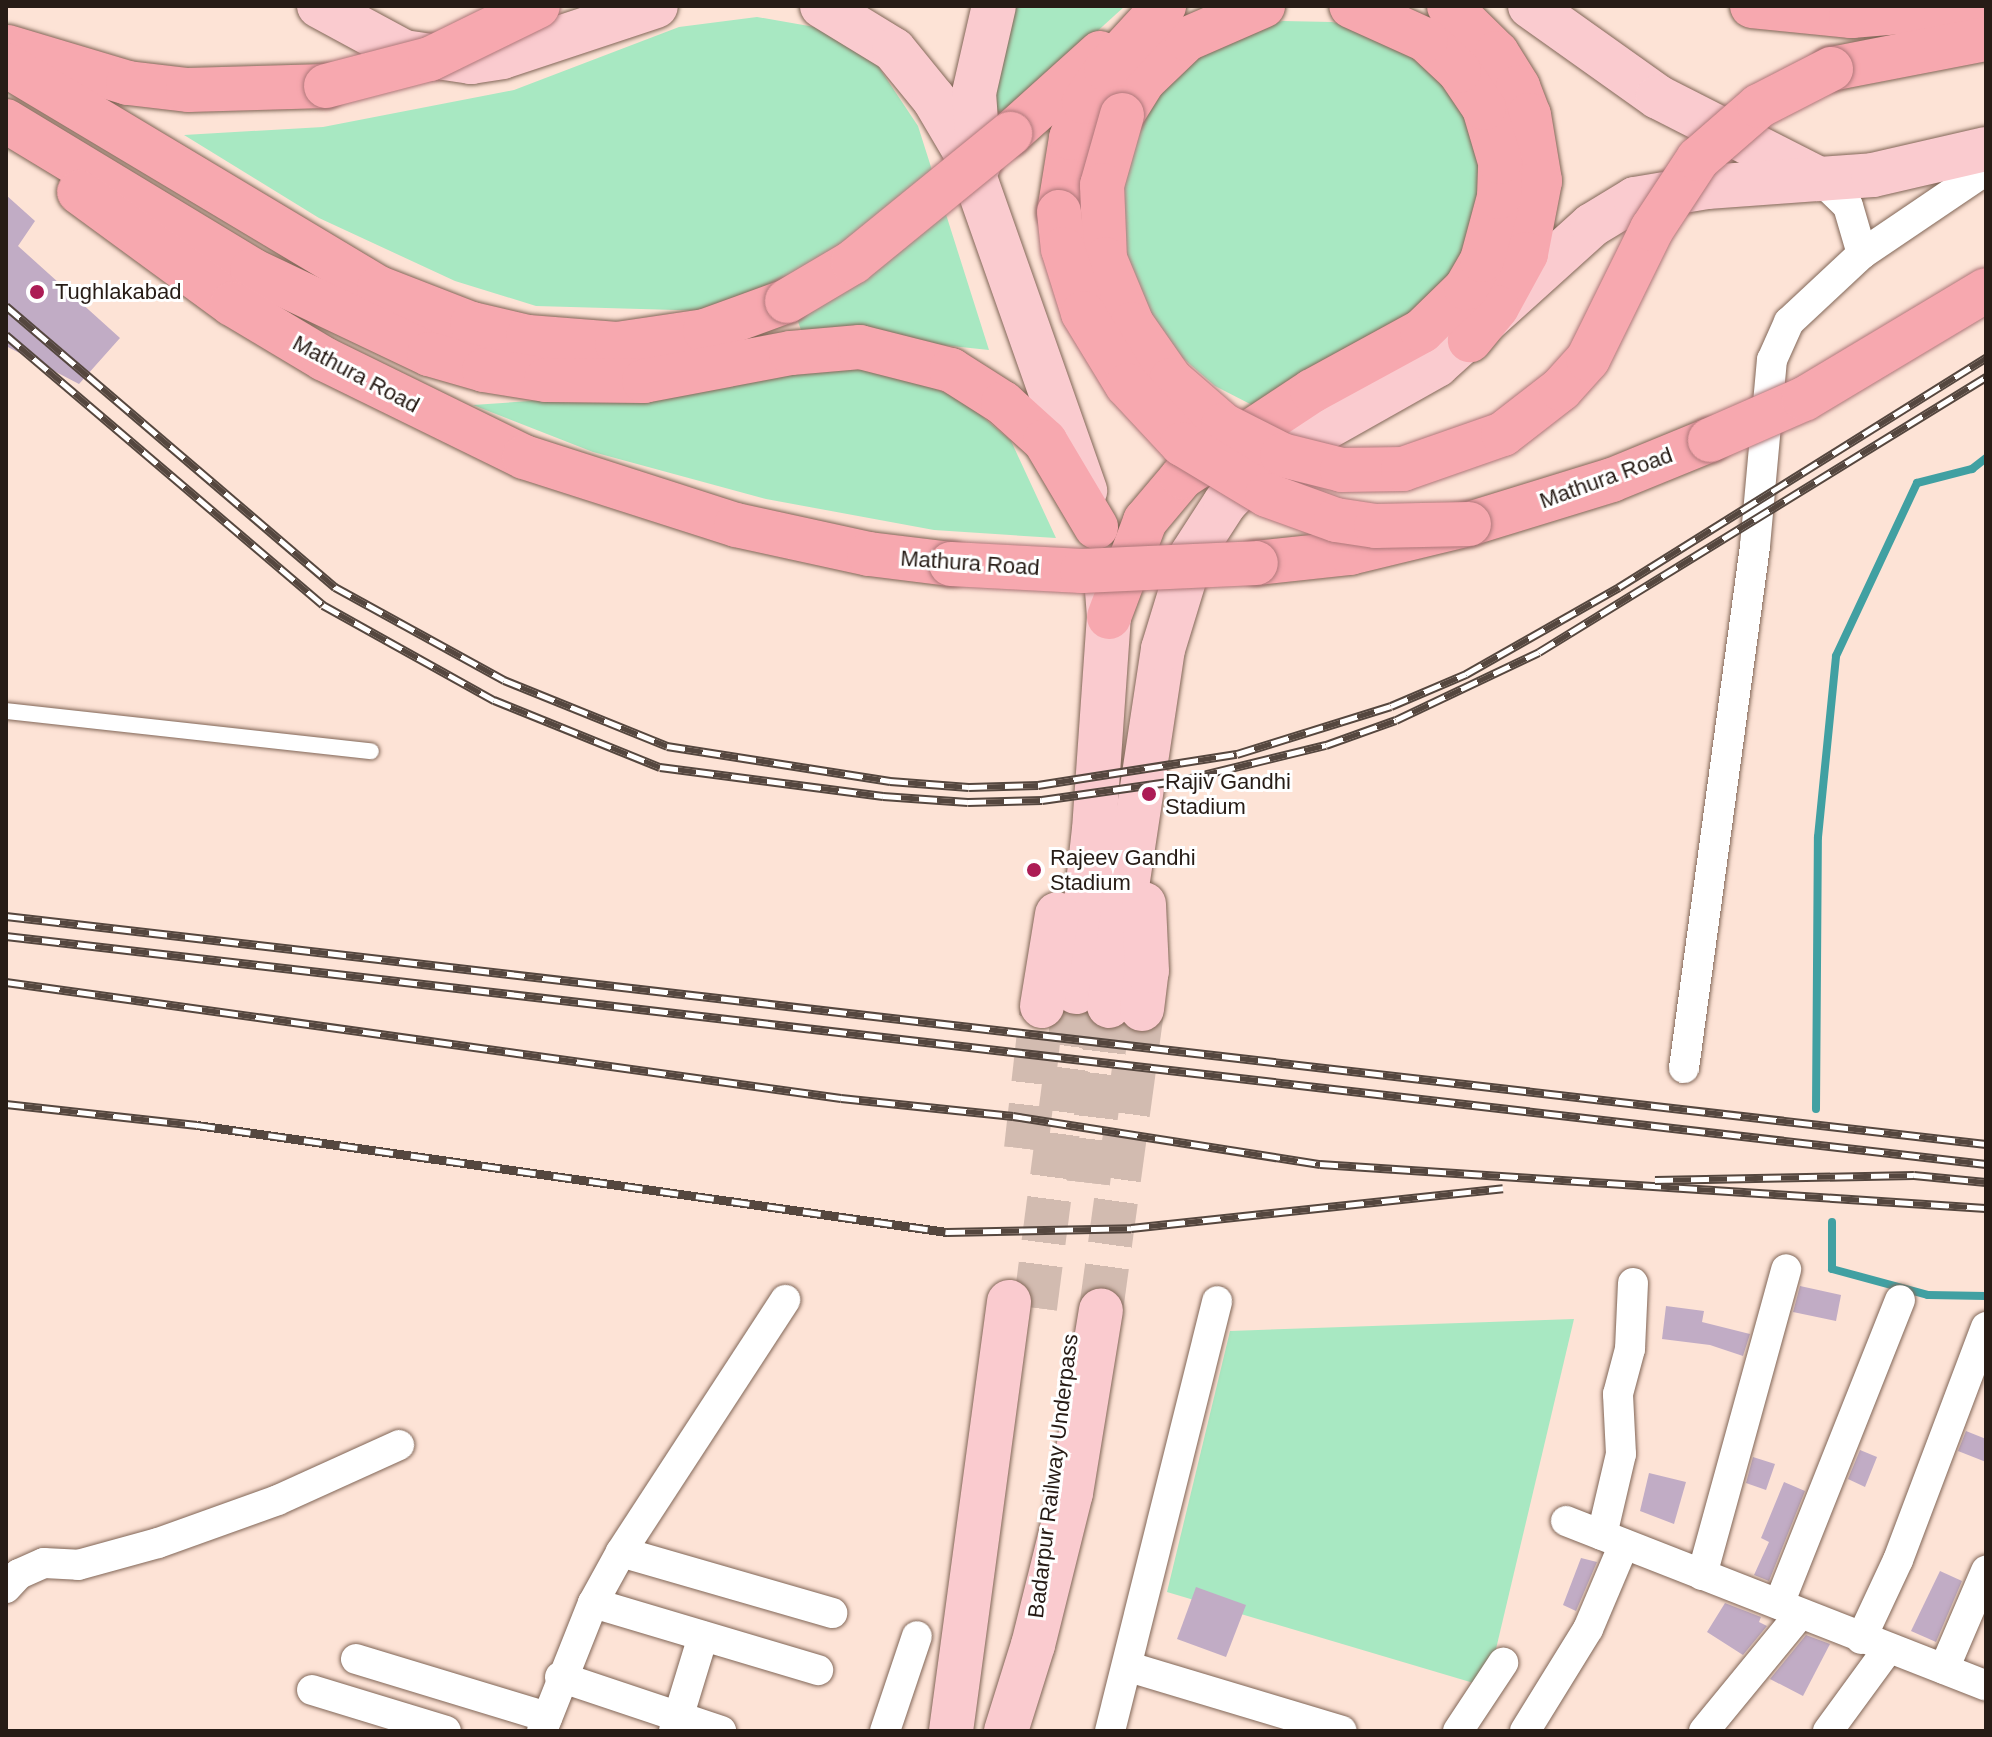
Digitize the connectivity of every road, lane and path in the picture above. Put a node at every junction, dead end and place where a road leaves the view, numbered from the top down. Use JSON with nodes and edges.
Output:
{"nodes":[{"id":1,"x":319,"y":6,"type":"edge"},
{"id":2,"x":600,"y":6,"type":"edge"},
{"id":3,"x":656,"y":6,"type":"edge"},
{"id":4,"x":822,"y":6,"type":"edge"},
{"id":5,"x":994,"y":6,"type":"edge"},
{"id":6,"x":1163,"y":6,"type":"edge"},
{"id":7,"x":1263,"y":6,"type":"edge"},
{"id":8,"x":1351,"y":6,"type":"edge"},
{"id":9,"x":1449,"y":6,"type":"edge"},
{"id":10,"x":1530,"y":6,"type":"edge"},
{"id":11,"x":1582,"y":6,"type":"edge"},
{"id":12,"x":1752,"y":6,"type":"edge"},
{"id":13,"x":1973,"y":6,"type":"edge"},
{"id":14,"x":540,"y":25,"type":"edge"},
{"id":15,"x":1986,"y":39,"type":"edge"},
{"id":16,"x":6,"y":46,"type":"edge"},
{"id":17,"x":6,"y":65,"type":"edge"},
{"id":18,"x":6,"y":121,"type":"edge"},
{"id":19,"x":1713,"y":126,"type":"junction"},
{"id":20,"x":6,"y":134,"type":"edge"},
{"id":21,"x":1986,"y":149,"type":"edge"},
{"id":22,"x":1986,"y":170,"type":"edge"},
{"id":23,"x":1821,"y":180,"type":"junction"},
{"id":24,"x":987,"y":202,"type":"junction"},
{"id":25,"x":1862,"y":254,"type":"junction"},
{"id":26,"x":1986,"y":290,"type":"edge"},
{"id":27,"x":1470,"y":340,"type":"junction"},
{"id":28,"x":1469,"y":524,"type":"junction"},
{"id":29,"x":1096,"y":527,"type":"junction"},
{"id":30,"x":1109,"y":617,"type":"junction"},
{"id":31,"x":6,"y":711,"type":"edge"},
{"id":32,"x":1151,"y":717,"type":"junction"},
{"id":33,"x":1101,"y":730,"type":"junction"},
{"id":34,"x":371,"y":751,"type":"dead end"},
{"id":35,"x":1684,"y":1068,"type":"dead end"},
{"id":36,"x":1786,"y":1269,"type":"dead end"},
{"id":37,"x":1633,"y":1283,"type":"dead end"},
{"id":38,"x":785,"y":1300,"type":"dead end"},
{"id":39,"x":1900,"y":1300,"type":"dead end"},
{"id":40,"x":1217,"y":1301,"type":"dead end"},
{"id":41,"x":1986,"y":1327,"type":"edge"},
{"id":42,"x":399,"y":1445,"type":"dead end"},
{"id":43,"x":1566,"y":1521,"type":"dead end"},
{"id":44,"x":1613,"y":1539,"type":"junction"},
{"id":45,"x":621,"y":1552,"type":"junction"},
{"id":46,"x":1986,"y":1571,"type":"edge"},
{"id":47,"x":1702,"y":1575,"type":"junction"},
{"id":48,"x":6,"y":1588,"type":"edge"},
{"id":49,"x":593,"y":1603,"type":"junction"},
{"id":50,"x":1790,"y":1609,"type":"junction"},
{"id":51,"x":832,"y":1613,"type":"dead end"},
{"id":52,"x":703,"y":1636,"type":"junction"},
{"id":53,"x":917,"y":1636,"type":"dead end"},
{"id":54,"x":1874,"y":1644,"type":"junction"},
{"id":55,"x":356,"y":1659,"type":"dead end"},
{"id":56,"x":1503,"y":1663,"type":"dead end"},
{"id":57,"x":1129,"y":1667,"type":"junction"},
{"id":58,"x":1944,"y":1669,"type":"junction"},
{"id":59,"x":818,"y":1670,"type":"dead end"},
{"id":60,"x":560,"y":1677,"type":"junction"},
{"id":61,"x":1986,"y":1686,"type":"edge"},
{"id":62,"x":312,"y":1690,"type":"dead end"},
{"id":63,"x":544,"y":1724,"type":"edge"},
{"id":64,"x":676,"y":1724,"type":"edge"},
{"id":65,"x":446,"y":1731,"type":"edge"},
{"id":66,"x":721,"y":1731,"type":"edge"},
{"id":67,"x":885,"y":1731,"type":"edge"},
{"id":68,"x":951,"y":1731,"type":"edge"},
{"id":69,"x":1006,"y":1731,"type":"edge"},
{"id":70,"x":1110,"y":1731,"type":"edge"},
{"id":71,"x":1342,"y":1731,"type":"edge"},
{"id":72,"x":1458,"y":1731,"type":"edge"},
{"id":73,"x":1525,"y":1731,"type":"edge"},
{"id":74,"x":1704,"y":1731,"type":"edge"},
{"id":75,"x":1828,"y":1731,"type":"edge"}],
"edges":[{"from":1,"to":14,"type":"main road"},
{"from":2,"to":14,"type":"main road"},
{"from":3,"to":14,"type":"main road"},
{"from":4,"to":24,"type":"main road"},
{"from":5,"to":24,"type":"main road"},
{"from":6,"to":17,"type":"highway","bridge":true},
{"from":6,"to":28,"type":"highway","bridge":true},
{"from":7,"to":15,"type":"highway","bridge":true},
{"from":8,"to":30,"type":"highway"},
{"from":9,"to":27,"type":"highway"},
{"from":10,"to":19,"type":"main road"},
{"from":11,"to":19,"type":"main road"},
{"from":12,"to":13,"type":"highway"},
{"from":14,"to":16,"type":"highway","bridge":true},
{"from":18,"to":29,"type":"highway"},
{"from":19,"to":23,"type":"main road"},
{"from":20,"to":28,"type":"highway","name":"Mathura Road","bridge":true},
{"from":21,"to":23,"type":"main road"},
{"from":22,"to":25,"type":"street"},
{"from":23,"to":25,"type":"street"},
{"from":23,"to":27,"type":"main road"},
{"from":24,"to":29,"type":"main road"},
{"from":25,"to":35,"type":"street"},
{"from":26,"to":28,"type":"highway","name":"Mathura Road","bridge":true},
{"from":27,"to":32,"type":"main road"},
{"from":29,"to":30,"type":"main road"},
{"from":30,"to":33,"type":"main road"},
{"from":31,"to":34,"type":"lane"},
{"from":32,"to":33,"type":"main road"},
{"from":32,"to":33,"type":"main road"},
{"from":36,"to":47,"type":"street"},
{"from":37,"to":44,"type":"street"},
{"from":38,"to":45,"type":"street"},
{"from":39,"to":50,"type":"street"},
{"from":40,"to":57,"type":"street"},
{"from":41,"to":54,"type":"street"},
{"from":42,"to":48,"type":"street"},
{"from":43,"to":44,"type":"street"},
{"from":44,"to":47,"type":"street"},
{"from":44,"to":73,"type":"street"},
{"from":45,"to":49,"type":"street"},
{"from":45,"to":51,"type":"street"},
{"from":46,"to":58,"type":"street"},
{"from":47,"to":50,"type":"street"},
{"from":49,"to":52,"type":"street"},
{"from":49,"to":60,"type":"street"},
{"from":50,"to":54,"type":"street"},
{"from":50,"to":74,"type":"street"},
{"from":52,"to":59,"type":"street"},
{"from":52,"to":64,"type":"street"},
{"from":53,"to":67,"type":"street"},
{"from":54,"to":58,"type":"street"},
{"from":54,"to":75,"type":"street"},
{"from":55,"to":63,"type":"street"},
{"from":56,"to":72,"type":"street"},
{"from":57,"to":70,"type":"street"},
{"from":57,"to":71,"type":"street"},
{"from":58,"to":61,"type":"street"},
{"from":60,"to":63,"type":"street"},
{"from":60,"to":64,"type":"street"},
{"from":62,"to":65,"type":"street"},
{"from":64,"to":66,"type":"street"},
{"from":68,"to":69,"type":"main road","name":"Badarpur Railway Underpass"}]}
